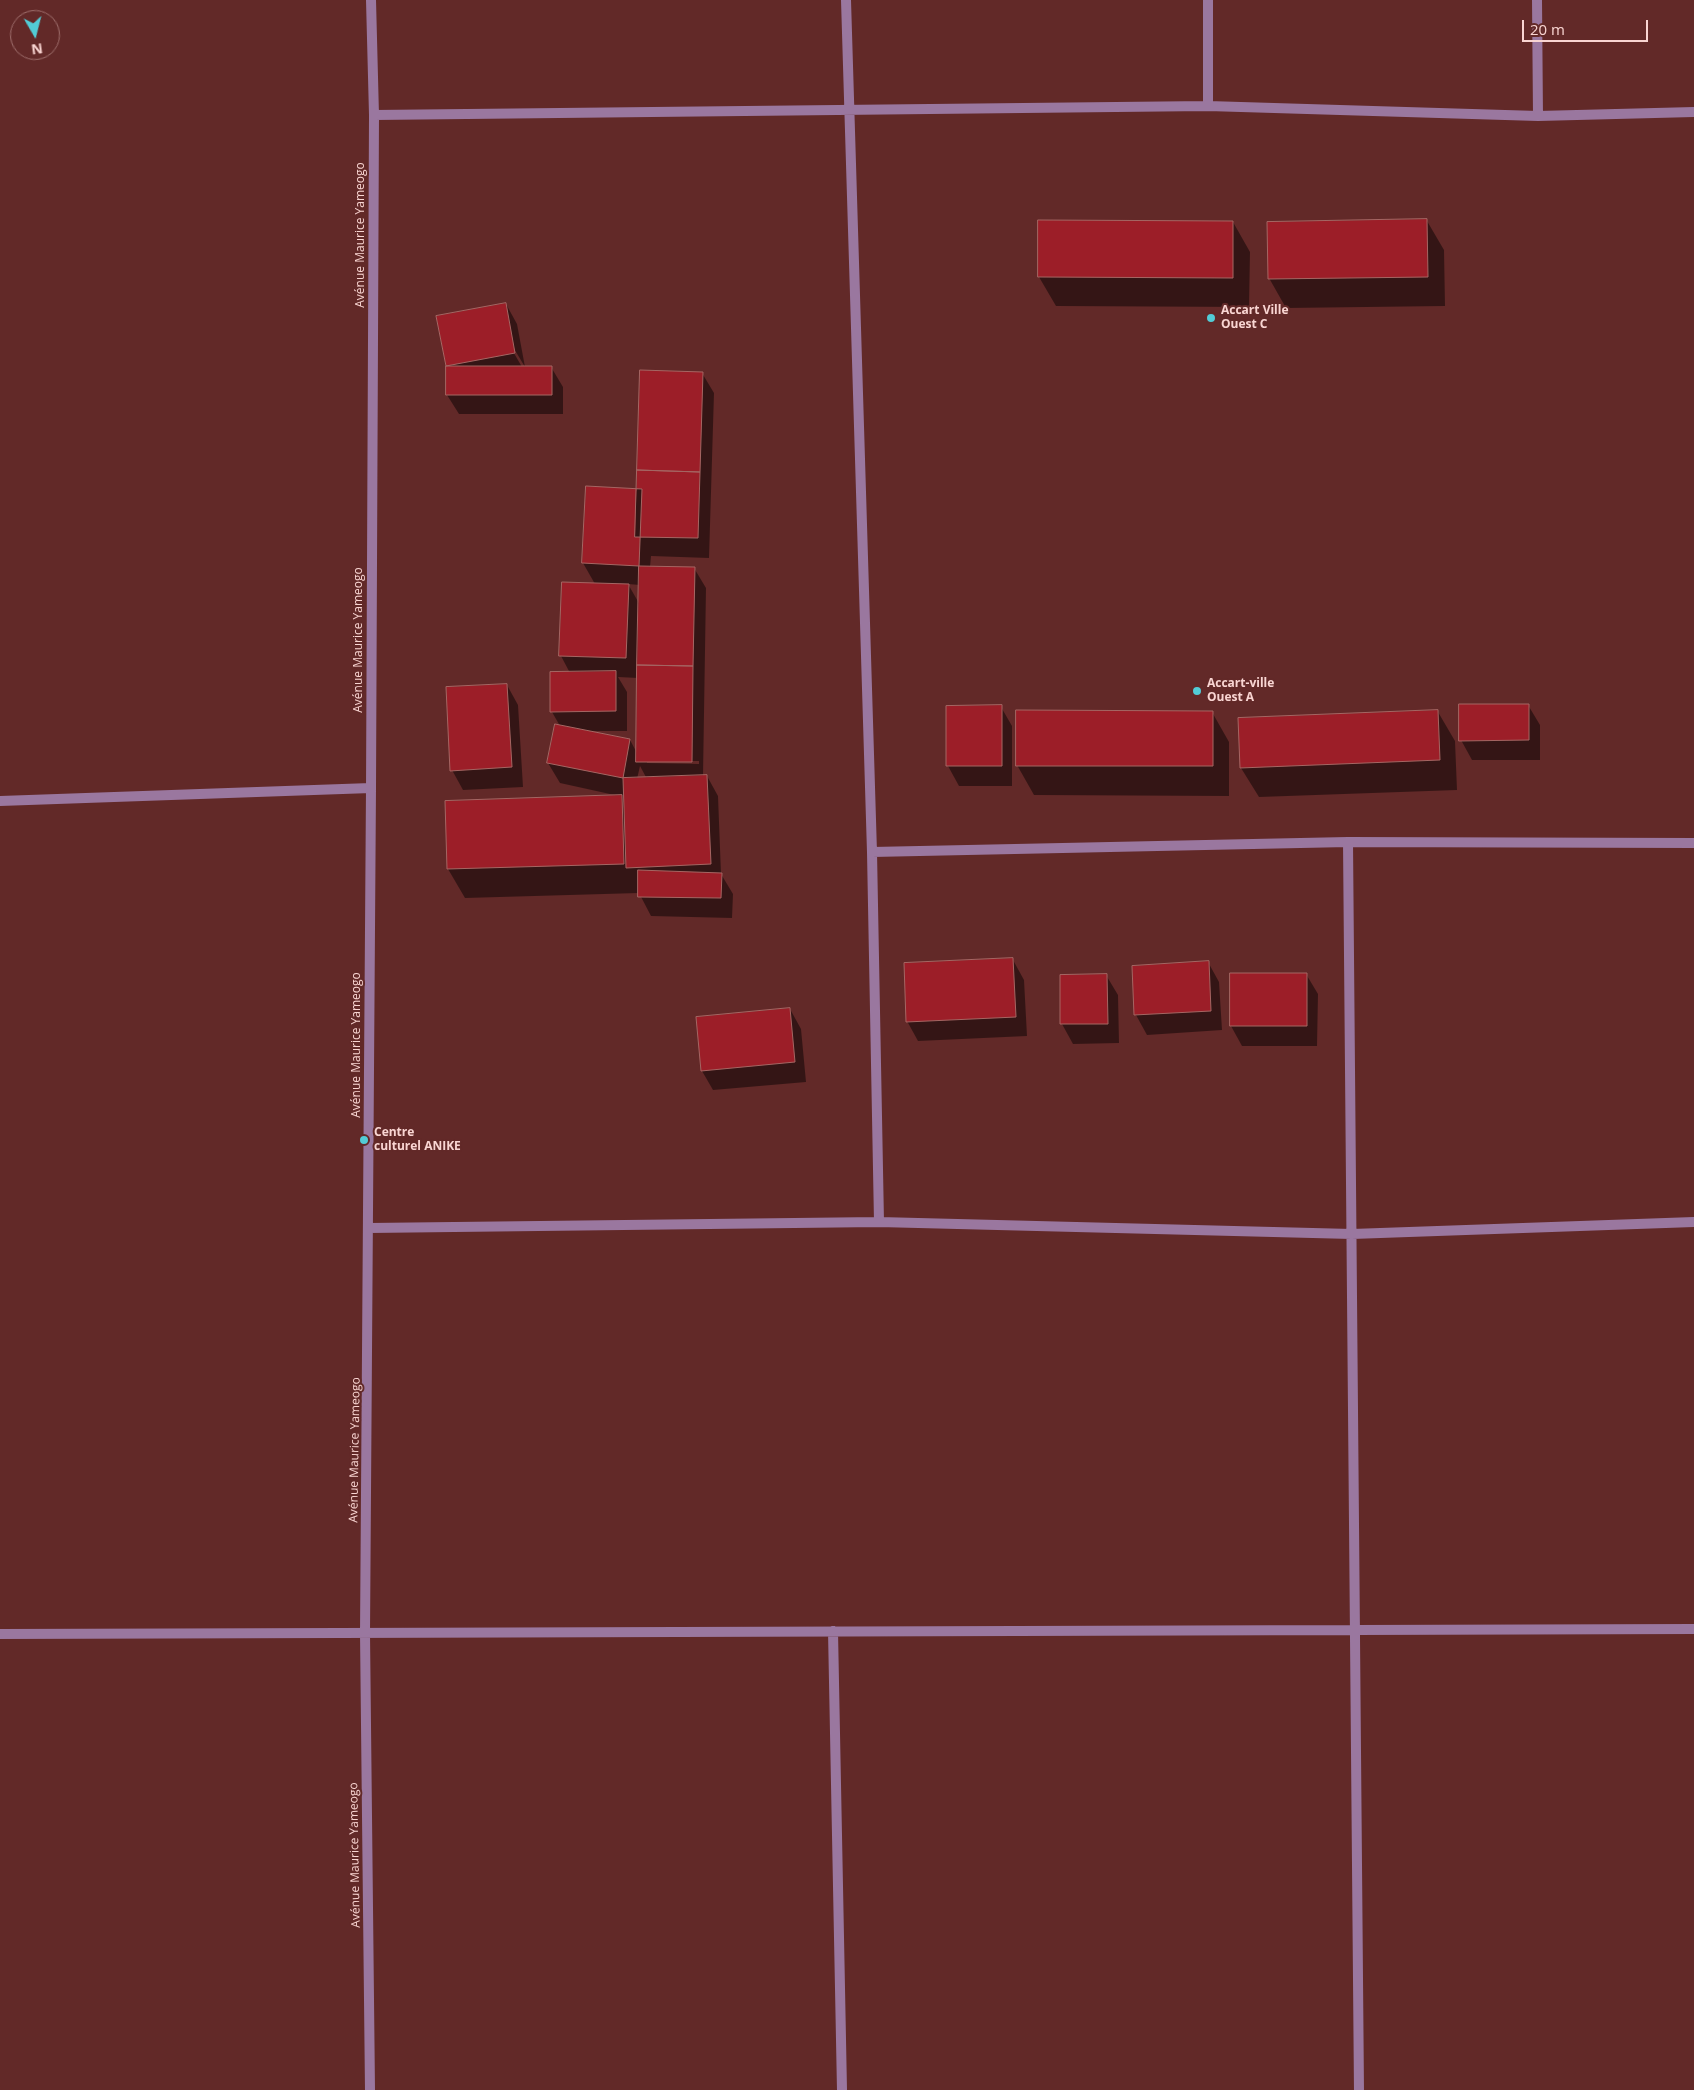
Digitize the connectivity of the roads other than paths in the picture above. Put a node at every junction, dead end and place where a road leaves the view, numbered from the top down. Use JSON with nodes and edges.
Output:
{"nodes":[{"id":1,"x":372,"y":0,"type":"edge"},
{"id":2,"x":846,"y":0,"type":"edge"},
{"id":3,"x":1208,"y":0,"type":"edge"},
{"id":4,"x":1537,"y":0,"type":"edge"},
{"id":5,"x":1208,"y":106,"type":"junction"},
{"id":6,"x":849,"y":110,"type":"junction"},
{"id":7,"x":1694,"y":112,"type":"edge"},
{"id":8,"x":374,"y":115,"type":"junction"},
{"id":9,"x":1538,"y":116,"type":"junction"},
{"id":10,"x":371,"y":788,"type":"junction"},
{"id":11,"x":0,"y":801,"type":"edge"},
{"id":12,"x":1348,"y":842,"type":"junction"},
{"id":13,"x":1694,"y":843,"type":"edge"},
{"id":14,"x":872,"y":852,"type":"junction"},
{"id":15,"x":878,"y":1222,"type":"junction"},
{"id":16,"x":1694,"y":1222,"type":"edge"},
{"id":17,"x":369,"y":1228,"type":"junction"},
{"id":18,"x":1352,"y":1234,"type":"junction"},
{"id":19,"x":1694,"y":1629,"type":"edge"},
{"id":20,"x":1355,"y":1630,"type":"junction"},
{"id":21,"x":833,"y":1631,"type":"junction"},
{"id":22,"x":365,"y":1633,"type":"junction"},
{"id":23,"x":0,"y":1634,"type":"edge"},
{"id":24,"x":370,"y":2090,"type":"edge"},
{"id":25,"x":842,"y":2090,"type":"edge"},
{"id":26,"x":1359,"y":2090,"type":"edge"}],
"edges":[{"from":1,"to":8,"type":"street","name":"Avénue Maurice Yameogo"},
{"from":2,"to":6,"type":"street"},
{"from":3,"to":5,"type":"street"},
{"from":4,"to":9,"type":"street"},
{"from":5,"to":6,"type":"street"},
{"from":5,"to":9,"type":"street"},
{"from":6,"to":8,"type":"street"},
{"from":6,"to":14,"type":"street"},
{"from":7,"to":9,"type":"street"},
{"from":8,"to":10,"type":"street","name":"Avénue Maurice Yameogo"},
{"from":10,"to":11,"type":"street"},
{"from":10,"to":17,"type":"street","name":"Avénue Maurice Yameogo"},
{"from":12,"to":13,"type":"street"},
{"from":12,"to":14,"type":"street"},
{"from":12,"to":18,"type":"street"},
{"from":14,"to":15,"type":"street"},
{"from":15,"to":17,"type":"street"},
{"from":15,"to":18,"type":"street"},
{"from":16,"to":18,"type":"street"},
{"from":17,"to":22,"type":"street","name":"Avénue Maurice Yameogo"},
{"from":18,"to":20,"type":"street"},
{"from":19,"to":20,"type":"street"},
{"from":20,"to":21,"type":"street"},
{"from":20,"to":26,"type":"street"},
{"from":21,"to":22,"type":"street"},
{"from":21,"to":25,"type":"street"},
{"from":22,"to":23,"type":"street"},
{"from":22,"to":24,"type":"street","name":"Avénue Maurice Yameogo"}]}
